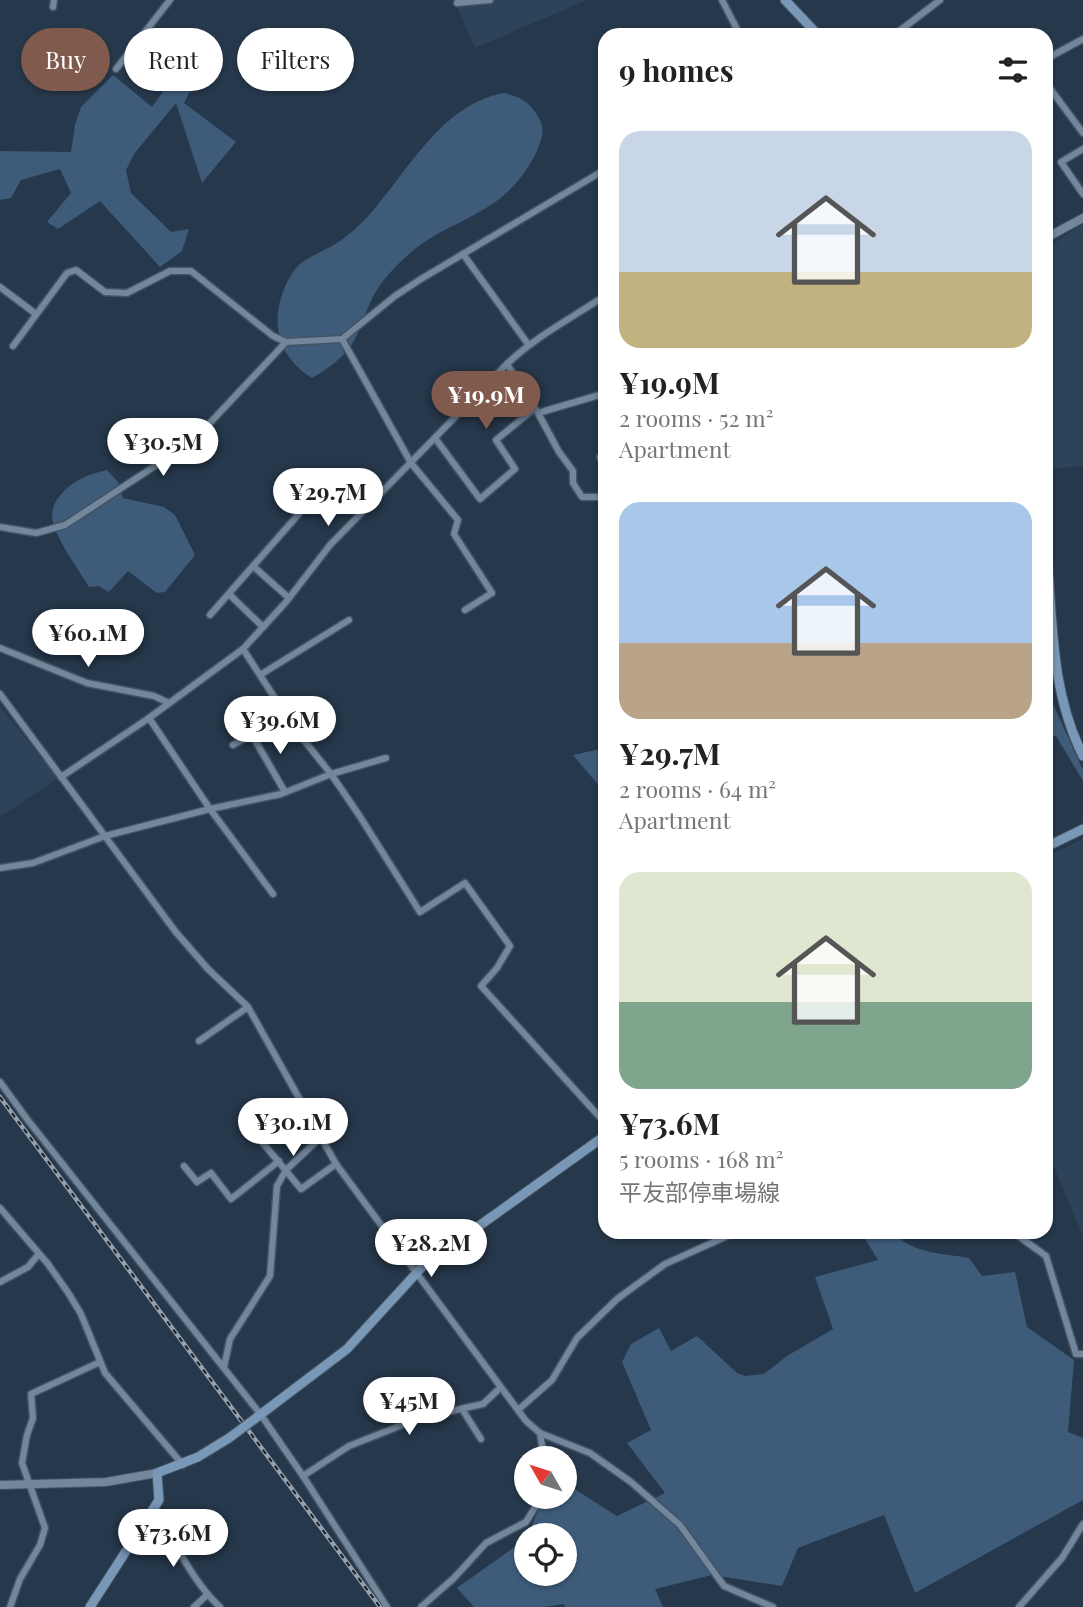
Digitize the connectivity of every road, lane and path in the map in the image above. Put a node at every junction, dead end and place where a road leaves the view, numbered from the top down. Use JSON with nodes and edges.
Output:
{"nodes":[{"id":1,"x":170,"y":0,"type":"edge"},
{"id":2,"x":490,"y":0,"type":"edge"},
{"id":3,"x":722,"y":0,"type":"edge"},
{"id":4,"x":785,"y":0,"type":"edge"},
{"id":5,"x":940,"y":0,"type":"edge"},
{"id":6,"x":457,"y":3,"type":"dead end"},
{"id":7,"x":736,"y":28,"type":"edge"},
{"id":8,"x":811,"y":28,"type":"edge"},
{"id":9,"x":903,"y":28,"type":"edge"},
{"id":10,"x":1083,"y":39,"type":"edge"},
{"id":11,"x":1053,"y":55,"type":"edge"},
{"id":12,"x":116,"y":69,"type":"dead end"},
{"id":13,"x":1053,"y":92,"type":"edge"},
{"id":14,"x":1083,"y":133,"type":"edge"},
{"id":15,"x":1083,"y":149,"type":"edge"},
{"id":16,"x":598,"y":174,"type":"edge"},
{"id":17,"x":1083,"y":194,"type":"edge"},
{"id":18,"x":1083,"y":218,"type":"edge"},
{"id":19,"x":1053,"y":234,"type":"edge"},
{"id":20,"x":463,"y":254,"type":"junction"},
{"id":21,"x":0,"y":288,"type":"edge"},
{"id":22,"x":598,"y":300,"type":"edge"},
{"id":23,"x":36,"y":314,"type":"junction"},
{"id":24,"x":342,"y":339,"type":"junction"},
{"id":25,"x":286,"y":342,"type":"junction"},
{"id":26,"x":528,"y":344,"type":"junction"},
{"id":27,"x":13,"y":346,"type":"dead end"},
{"id":28,"x":507,"y":363,"type":"junction"},
{"id":29,"x":598,"y":395,"type":"edge"},
{"id":30,"x":537,"y":410,"type":"junction"},
{"id":31,"x":435,"y":438,"type":"junction"},
{"id":32,"x":411,"y":463,"type":"junction"},
{"id":33,"x":326,"y":480,"type":"dead end"},
{"id":34,"x":598,"y":497,"type":"edge"},
{"id":35,"x":0,"y":527,"type":"edge"},
{"id":36,"x":253,"y":566,"type":"junction"},
{"id":37,"x":229,"y":594,"type":"junction"},
{"id":38,"x":289,"y":598,"type":"junction"},
{"id":39,"x":465,"y":610,"type":"dead end"},
{"id":40,"x":210,"y":615,"type":"dead end"},
{"id":41,"x":349,"y":620,"type":"dead end"},
{"id":42,"x":1053,"y":624,"type":"edge"},
{"id":43,"x":263,"y":627,"type":"junction"},
{"id":44,"x":0,"y":648,"type":"edge"},
{"id":45,"x":243,"y":649,"type":"junction"},
{"id":46,"x":260,"y":675,"type":"junction"},
{"id":47,"x":0,"y":694,"type":"edge"},
{"id":48,"x":169,"y":703,"type":"junction"},
{"id":49,"x":286,"y":715,"type":"junction"},
{"id":50,"x":149,"y":718,"type":"junction"},
{"id":51,"x":252,"y":734,"type":"junction"},
{"id":52,"x":233,"y":745,"type":"dead end"},
{"id":53,"x":1083,"y":756,"type":"edge"},
{"id":54,"x":386,"y":758,"type":"dead end"},
{"id":55,"x":331,"y":774,"type":"junction"},
{"id":56,"x":61,"y":777,"type":"junction"},
{"id":57,"x":285,"y":792,"type":"junction"},
{"id":58,"x":210,"y":809,"type":"junction"},
{"id":59,"x":1083,"y":829,"type":"edge"},
{"id":60,"x":105,"y":836,"type":"junction"},
{"id":61,"x":1053,"y":844,"type":"edge"},
{"id":62,"x":0,"y":869,"type":"edge"},
{"id":63,"x":273,"y":894,"type":"dead end"},
{"id":64,"x":248,"y":1007,"type":"junction"},
{"id":65,"x":199,"y":1041,"type":"dead end"},
{"id":66,"x":0,"y":1082,"type":"edge"},
{"id":67,"x":598,"y":1115,"type":"edge"},
{"id":68,"x":253,"y":1131,"type":"dead end"},
{"id":69,"x":321,"y":1137,"type":"junction"},
{"id":70,"x":598,"y":1141,"type":"edge"},
{"id":71,"x":279,"y":1161,"type":"junction"},
{"id":72,"x":336,"y":1164,"type":"junction"},
{"id":73,"x":184,"y":1166,"type":"dead end"},
{"id":74,"x":286,"y":1170,"type":"junction"},
{"id":75,"x":0,"y":1208,"type":"edge"},
{"id":76,"x":720,"y":1239,"type":"edge"},
{"id":77,"x":1023,"y":1239,"type":"edge"},
{"id":78,"x":38,"y":1255,"type":"junction"},
{"id":79,"x":416,"y":1274,"type":"junction"},
{"id":80,"x":0,"y":1282,"type":"edge"},
{"id":81,"x":1083,"y":1354,"type":"edge"},
{"id":82,"x":100,"y":1362,"type":"junction"},
{"id":83,"x":224,"y":1367,"type":"junction"},
{"id":84,"x":500,"y":1388,"type":"junction"},
{"id":85,"x":462,"y":1409,"type":"junction"},
{"id":86,"x":518,"y":1410,"type":"junction"},
{"id":87,"x":258,"y":1417,"type":"junction"},
{"id":88,"x":540,"y":1433,"type":"junction"},
{"id":89,"x":481,"y":1439,"type":"dead end"},
{"id":90,"x":542,"y":1446,"type":"edge"},
{"id":91,"x":183,"y":1465,"type":"junction"},
{"id":92,"x":157,"y":1473,"type":"junction"},
{"id":93,"x":303,"y":1476,"type":"junction"},
{"id":94,"x":30,"y":1484,"type":"junction"},
{"id":95,"x":0,"y":1485,"type":"edge"},
{"id":96,"x":153,"y":1509,"type":"junction"},
{"id":97,"x":534,"y":1509,"type":"edge"},
{"id":98,"x":1083,"y":1524,"type":"edge"},
{"id":99,"x":208,"y":1595,"type":"junction"},
{"id":100,"x":10,"y":1607,"type":"edge"},
{"id":101,"x":90,"y":1607,"type":"edge"},
{"id":102,"x":194,"y":1607,"type":"edge"},
{"id":103,"x":220,"y":1607,"type":"edge"},
{"id":104,"x":387,"y":1607,"type":"edge"},
{"id":105,"x":421,"y":1607,"type":"edge"},
{"id":106,"x":773,"y":1607,"type":"edge"},
{"id":107,"x":1019,"y":1607,"type":"edge"}],
"edges":[{"from":1,"to":12,"type":"street"},
{"from":2,"to":6,"type":"street"},
{"from":3,"to":7,"type":"street"},
{"from":4,"to":8,"type":"main road"},
{"from":5,"to":9,"type":"street"},
{"from":10,"to":11,"type":"street"},
{"from":13,"to":14,"type":"street"},
{"from":15,"to":17,"type":"street"},
{"from":16,"to":20,"type":"street"},
{"from":18,"to":19,"type":"street"},
{"from":20,"to":24,"type":"street"},
{"from":20,"to":26,"type":"street"},
{"from":21,"to":23,"type":"street"},
{"from":22,"to":26,"type":"street"},
{"from":23,"to":25,"type":"street"},
{"from":23,"to":27,"type":"street"},
{"from":24,"to":25,"type":"street"},
{"from":24,"to":32,"type":"street"},
{"from":25,"to":35,"type":"street"},
{"from":26,"to":28,"type":"street"},
{"from":28,"to":30,"type":"street"},
{"from":28,"to":31,"type":"street"},
{"from":29,"to":30,"type":"street"},
{"from":30,"to":31,"type":"street"},
{"from":30,"to":34,"type":"street"},
{"from":31,"to":32,"type":"street"},
{"from":32,"to":38,"type":"street"},
{"from":32,"to":39,"type":"street"},
{"from":33,"to":36,"type":"street"},
{"from":36,"to":37,"type":"street"},
{"from":36,"to":38,"type":"street"},
{"from":37,"to":40,"type":"street"},
{"from":37,"to":43,"type":"street"},
{"from":38,"to":43,"type":"street"},
{"from":41,"to":46,"type":"street"},
{"from":42,"to":53,"type":"main road"},
{"from":43,"to":45,"type":"street"},
{"from":44,"to":48,"type":"street"},
{"from":45,"to":46,"type":"street"},
{"from":45,"to":48,"type":"street"},
{"from":46,"to":49,"type":"street"},
{"from":47,"to":56,"type":"street"},
{"from":48,"to":50,"type":"street"},
{"from":49,"to":51,"type":"street"},
{"from":49,"to":55,"type":"street"},
{"from":50,"to":56,"type":"street"},
{"from":50,"to":58,"type":"street"},
{"from":51,"to":52,"type":"street"},
{"from":51,"to":57,"type":"street"},
{"from":54,"to":55,"type":"street"},
{"from":55,"to":57,"type":"street"},
{"from":55,"to":67,"type":"street"},
{"from":56,"to":60,"type":"street"},
{"from":57,"to":58,"type":"street"},
{"from":58,"to":60,"type":"street"},
{"from":58,"to":63,"type":"street"},
{"from":59,"to":61,"type":"main road"},
{"from":60,"to":62,"type":"street"},
{"from":60,"to":64,"type":"street"},
{"from":64,"to":65,"type":"street"},
{"from":64,"to":69,"type":"street"},
{"from":66,"to":83,"type":"street"},
{"from":68,"to":71,"type":"street"},
{"from":69,"to":72,"type":"street"},
{"from":69,"to":74,"type":"street"},
{"from":70,"to":79,"type":"main road"},
{"from":71,"to":73,"type":"street"},
{"from":71,"to":74,"type":"street"},
{"from":72,"to":74,"type":"street"},
{"from":72,"to":79,"type":"street"},
{"from":74,"to":83,"type":"street"},
{"from":75,"to":78,"type":"street"},
{"from":76,"to":86,"type":"street"},
{"from":77,"to":81,"type":"street"},
{"from":78,"to":80,"type":"street"},
{"from":78,"to":82,"type":"street"},
{"from":79,"to":84,"type":"street"},
{"from":79,"to":87,"type":"main road"},
{"from":82,"to":91,"type":"street"},
{"from":82,"to":94,"type":"street"},
{"from":83,"to":87,"type":"street"},
{"from":84,"to":85,"type":"street"},
{"from":84,"to":86,"type":"street"},
{"from":85,"to":89,"type":"street"},
{"from":85,"to":93,"type":"street"},
{"from":86,"to":88,"type":"street"},
{"from":87,"to":91,"type":"main road","bridge":true},
{"from":87,"to":93,"type":"street"},
{"from":88,"to":90,"type":"street"},
{"from":88,"to":106,"type":"street"},
{"from":91,"to":92,"type":"main road"},
{"from":92,"to":94,"type":"street"},
{"from":92,"to":96,"type":"main road"},
{"from":93,"to":104,"type":"street"},
{"from":94,"to":95,"type":"street"},
{"from":94,"to":100,"type":"street"},
{"from":96,"to":99,"type":"street"},
{"from":96,"to":101,"type":"main road"},
{"from":97,"to":105,"type":"street"},
{"from":98,"to":107,"type":"street"},
{"from":99,"to":102,"type":"street"},
{"from":99,"to":103,"type":"street"}]}
